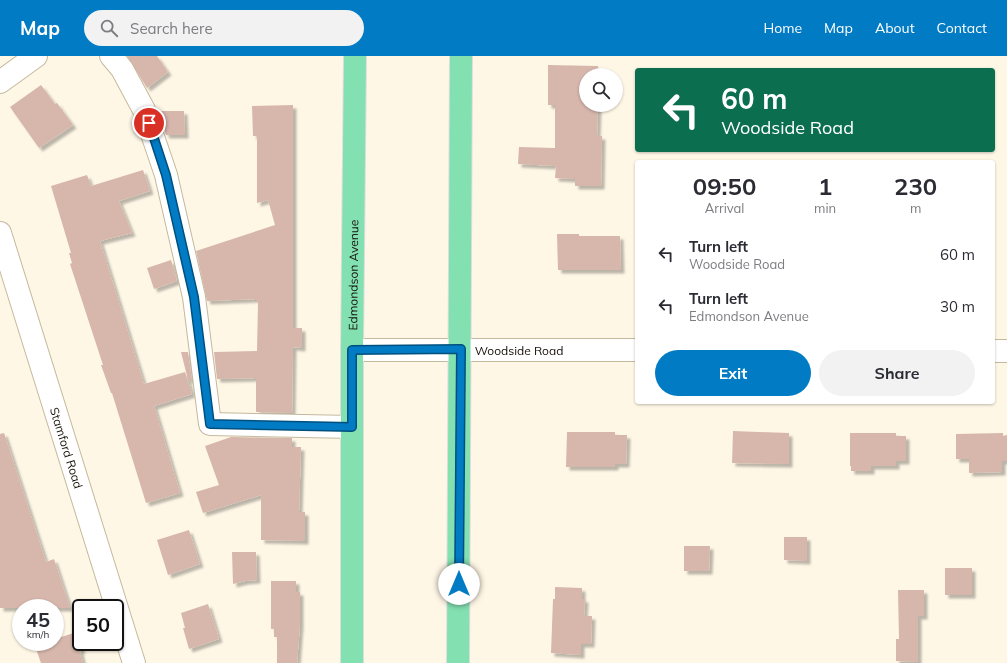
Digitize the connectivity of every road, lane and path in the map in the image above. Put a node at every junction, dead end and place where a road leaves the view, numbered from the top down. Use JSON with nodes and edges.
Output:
{"nodes":[{"id":1,"x":36,"y":56,"type":"edge"},
{"id":2,"x":112,"y":56,"type":"edge"},
{"id":3,"x":355,"y":56,"type":"edge"},
{"id":4,"x":461,"y":56,"type":"edge"},
{"id":5,"x":0,"y":82,"type":"edge"},
{"id":6,"x":0,"y":233,"type":"edge"},
{"id":7,"x":461,"y":349,"type":"junction"},
{"id":8,"x":352,"y":350,"type":"junction"},
{"id":9,"x":635,"y":350,"type":"edge"},
{"id":10,"x":995,"y":351,"type":"edge"},
{"id":11,"x":1007,"y":352,"type":"edge"},
{"id":12,"x":352,"y":427,"type":"junction"},
{"id":13,"x":134,"y":663,"type":"edge"},
{"id":14,"x":352,"y":663,"type":"edge"},
{"id":15,"x":458,"y":663,"type":"edge"}],
"edges":[{"from":1,"to":5,"type":"street"},
{"from":2,"to":12,"type":"street"},
{"from":3,"to":8,"type":"main road","name":"Edmondson Avenue"},
{"from":4,"to":7,"type":"main road"},
{"from":6,"to":13,"type":"street","name":"Stamford Road"},
{"from":7,"to":8,"type":"street","name":"Woodside Road"},
{"from":7,"to":9,"type":"street","name":"Woodside Road"},
{"from":7,"to":15,"type":"main road"},
{"from":8,"to":12,"type":"main road","name":"Edmondson Avenue"},
{"from":10,"to":11,"type":"street"},
{"from":12,"to":14,"type":"main road","name":"Edmondson Avenue"}]}
